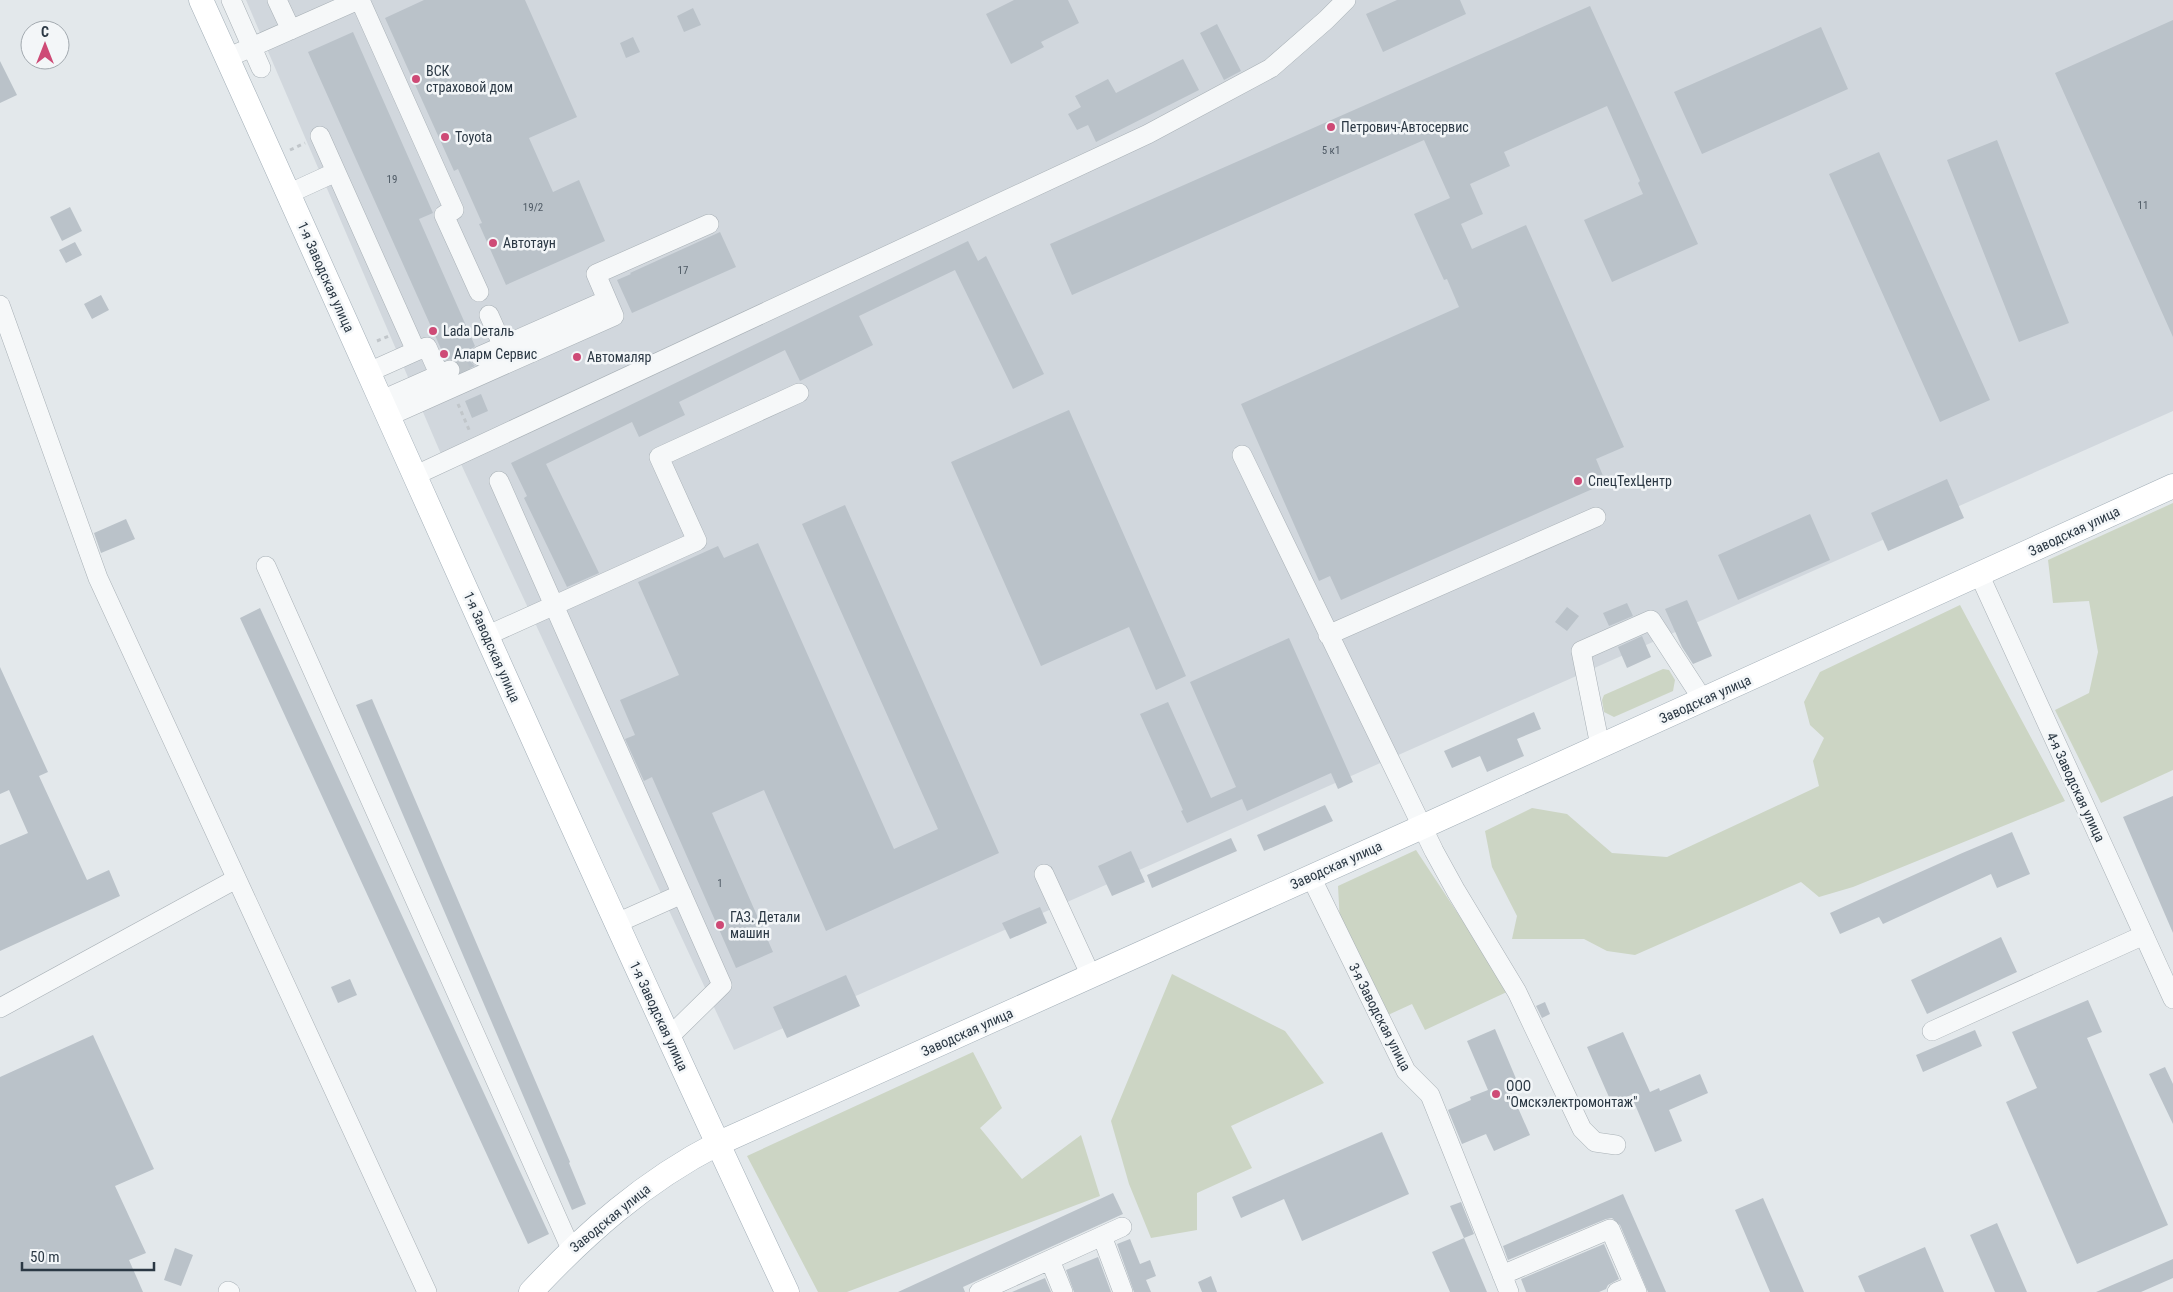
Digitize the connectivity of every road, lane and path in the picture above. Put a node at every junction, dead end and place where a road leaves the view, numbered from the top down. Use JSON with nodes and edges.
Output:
{"nodes":[{"id":1,"x":201,"y":0,"type":"edge"},
{"id":2,"x":231,"y":0,"type":"edge"},
{"id":3,"x":277,"y":0,"type":"edge"},
{"id":4,"x":359,"y":0,"type":"edge"},
{"id":5,"x":1346,"y":0,"type":"edge"},
{"id":6,"x":291,"y":30,"type":"junction"},
{"id":7,"x":252,"y":47,"type":"junction"},
{"id":8,"x":227,"y":58,"type":"junction"},
{"id":9,"x":261,"y":68,"type":"dead end"},
{"id":10,"x":320,"y":136,"type":"dead end"},
{"id":11,"x":336,"y":172,"type":"junction"},
{"id":12,"x":288,"y":194,"type":"junction"},
{"id":13,"x":709,"y":224,"type":"dead end"},
{"id":14,"x":479,"y":292,"type":"dead end"},
{"id":15,"x":0,"y":305,"type":"edge"},
{"id":16,"x":489,"y":316,"type":"dead end"},
{"id":17,"x":416,"y":351,"type":"junction"},
{"id":18,"x":507,"y":354,"type":"junction"},
{"id":19,"x":480,"y":356,"type":"tunnel mouth"},
{"id":20,"x":369,"y":372,"type":"junction"},
{"id":21,"x":445,"y":378,"type":"junction"},
{"id":22,"x":799,"y":393,"type":"dead end"},
{"id":23,"x":459,"y":407,"type":"dead end"},
{"id":24,"x":386,"y":408,"type":"junction"},
{"id":25,"x":462,"y":412,"type":"dead end"},
{"id":26,"x":1242,"y":455,"type":"dead end"},
{"id":27,"x":416,"y":475,"type":"junction"},
{"id":28,"x":499,"y":482,"type":"dead end"},
{"id":29,"x":2173,"y":486,"type":"edge"},
{"id":30,"x":1596,"y":517,"type":"dead end"},
{"id":31,"x":266,"y":566,"type":"dead end"},
{"id":32,"x":1979,"y":574,"type":"junction"},
{"id":33,"x":554,"y":606,"type":"junction"},
{"id":34,"x":1328,"y":635,"type":"junction"},
{"id":35,"x":486,"y":636,"type":"junction"},
{"id":36,"x":1703,"y":700,"type":"junction"},
{"id":37,"x":1600,"y":746,"type":"junction"},
{"id":38,"x":1422,"y":827,"type":"junction"},
{"id":39,"x":1044,"y":874,"type":"dead end"},
{"id":40,"x":1310,"y":877,"type":"junction"},
{"id":41,"x":236,"y":879,"type":"junction"},
{"id":42,"x":682,"y":894,"type":"junction"},
{"id":43,"x":616,"y":923,"type":"junction"},
{"id":44,"x":2144,"y":935,"type":"junction"},
{"id":45,"x":1091,"y":976,"type":"junction"},
{"id":46,"x":2173,"y":999,"type":"edge"},
{"id":47,"x":0,"y":1008,"type":"edge"},
{"id":48,"x":1932,"y":1031,"type":"dead end"},
{"id":49,"x":669,"y":1038,"type":"junction"},
{"id":50,"x":717,"y":1144,"type":"junction"},
{"id":51,"x":1616,"y":1145,"type":"dead end"},
{"id":52,"x":1122,"y":1227,"type":"dead end"},
{"id":53,"x":1102,"y":1236,"type":"junction"},
{"id":54,"x":571,"y":1249,"type":"junction"},
{"id":55,"x":1050,"y":1260,"type":"junction"},
{"id":56,"x":1505,"y":1283,"type":"edge"},
{"id":57,"x":1629,"y":1290,"type":"edge"},
{"id":58,"x":427,"y":1292,"type":"edge"},
{"id":59,"x":531,"y":1292,"type":"edge"},
{"id":60,"x":786,"y":1292,"type":"edge"},
{"id":61,"x":979,"y":1292,"type":"edge"},
{"id":62,"x":1063,"y":1292,"type":"edge"},
{"id":63,"x":1123,"y":1292,"type":"edge"}],
"edges":[{"from":1,"to":8,"type":"main road","name":"1-я Заводская улица"},
{"from":2,"to":7,"type":"street"},
{"from":3,"to":6,"type":"street"},
{"from":4,"to":6,"type":"street"},
{"from":4,"to":14,"type":"street"},
{"from":5,"to":27,"type":"street"},
{"from":6,"to":7,"type":"street"},
{"from":7,"to":8,"type":"street"},
{"from":7,"to":9,"type":"street"},
{"from":8,"to":12,"type":"main road","name":"1-я Заводская улица"},
{"from":10,"to":11,"type":"street"},
{"from":11,"to":12,"type":"street"},
{"from":11,"to":17,"type":"street"},
{"from":12,"to":20,"type":"main road","name":"1-я Заводская улица"},
{"from":13,"to":18,"type":"street"},
{"from":15,"to":41,"type":"street"},
{"from":16,"to":18,"type":"street"},
{"from":17,"to":20,"type":"street"},
{"from":17,"to":21,"type":"street"},
{"from":18,"to":19,"type":"street"},
{"from":18,"to":21,"type":"street"},
{"from":20,"to":24,"type":"main road","name":"1-я Заводская улица"},
{"from":21,"to":24,"type":"street"},
{"from":22,"to":33,"type":"street"},
{"from":23,"to":25,"type":"path"},
{"from":24,"to":27,"type":"main road","name":"1-я Заводская улица"},
{"from":26,"to":34,"type":"street"},
{"from":27,"to":35,"type":"main road","name":"1-я Заводская улица"},
{"from":28,"to":33,"type":"street"},
{"from":29,"to":32,"type":"main road","name":"Заводская улица"},
{"from":30,"to":34,"type":"street"},
{"from":31,"to":54,"type":"street"},
{"from":32,"to":36,"type":"main road","name":"Заводская улица"},
{"from":32,"to":44,"type":"street","name":"4-я Заводская улица"},
{"from":33,"to":35,"type":"street"},
{"from":33,"to":42,"type":"street"},
{"from":34,"to":38,"type":"street"},
{"from":35,"to":43,"type":"main road","name":"1-я Заводская улица"},
{"from":36,"to":37,"type":"main road","name":"Заводская улица"},
{"from":36,"to":37,"type":"street"},
{"from":37,"to":38,"type":"main road","name":"Заводская улица"},
{"from":38,"to":40,"type":"main road","name":"Заводская улица"},
{"from":38,"to":51,"type":"street"},
{"from":39,"to":45,"type":"street"},
{"from":40,"to":45,"type":"main road","name":"Заводская улица"},
{"from":40,"to":56,"type":"street","name":"3-я Заводская улица"},
{"from":41,"to":47,"type":"street"},
{"from":41,"to":58,"type":"street"},
{"from":42,"to":43,"type":"street"},
{"from":42,"to":49,"type":"street"},
{"from":43,"to":49,"type":"main road","name":"1-я Заводская улица"},
{"from":44,"to":46,"type":"street","name":"4-я Заводская улица"},
{"from":44,"to":48,"type":"street"},
{"from":45,"to":50,"type":"main road","name":"Заводская улица"},
{"from":49,"to":50,"type":"main road","name":"1-я Заводская улица"},
{"from":50,"to":54,"type":"main road","name":"Заводская улица"},
{"from":50,"to":60,"type":"main road","name":"1-я Заводская улица"},
{"from":52,"to":53,"type":"street"},
{"from":53,"to":55,"type":"street"},
{"from":53,"to":63,"type":"street"},
{"from":54,"to":59,"type":"main road","name":"Заводская улица"},
{"from":55,"to":61,"type":"street"},
{"from":55,"to":62,"type":"street"},
{"from":56,"to":57,"type":"street"}]}
